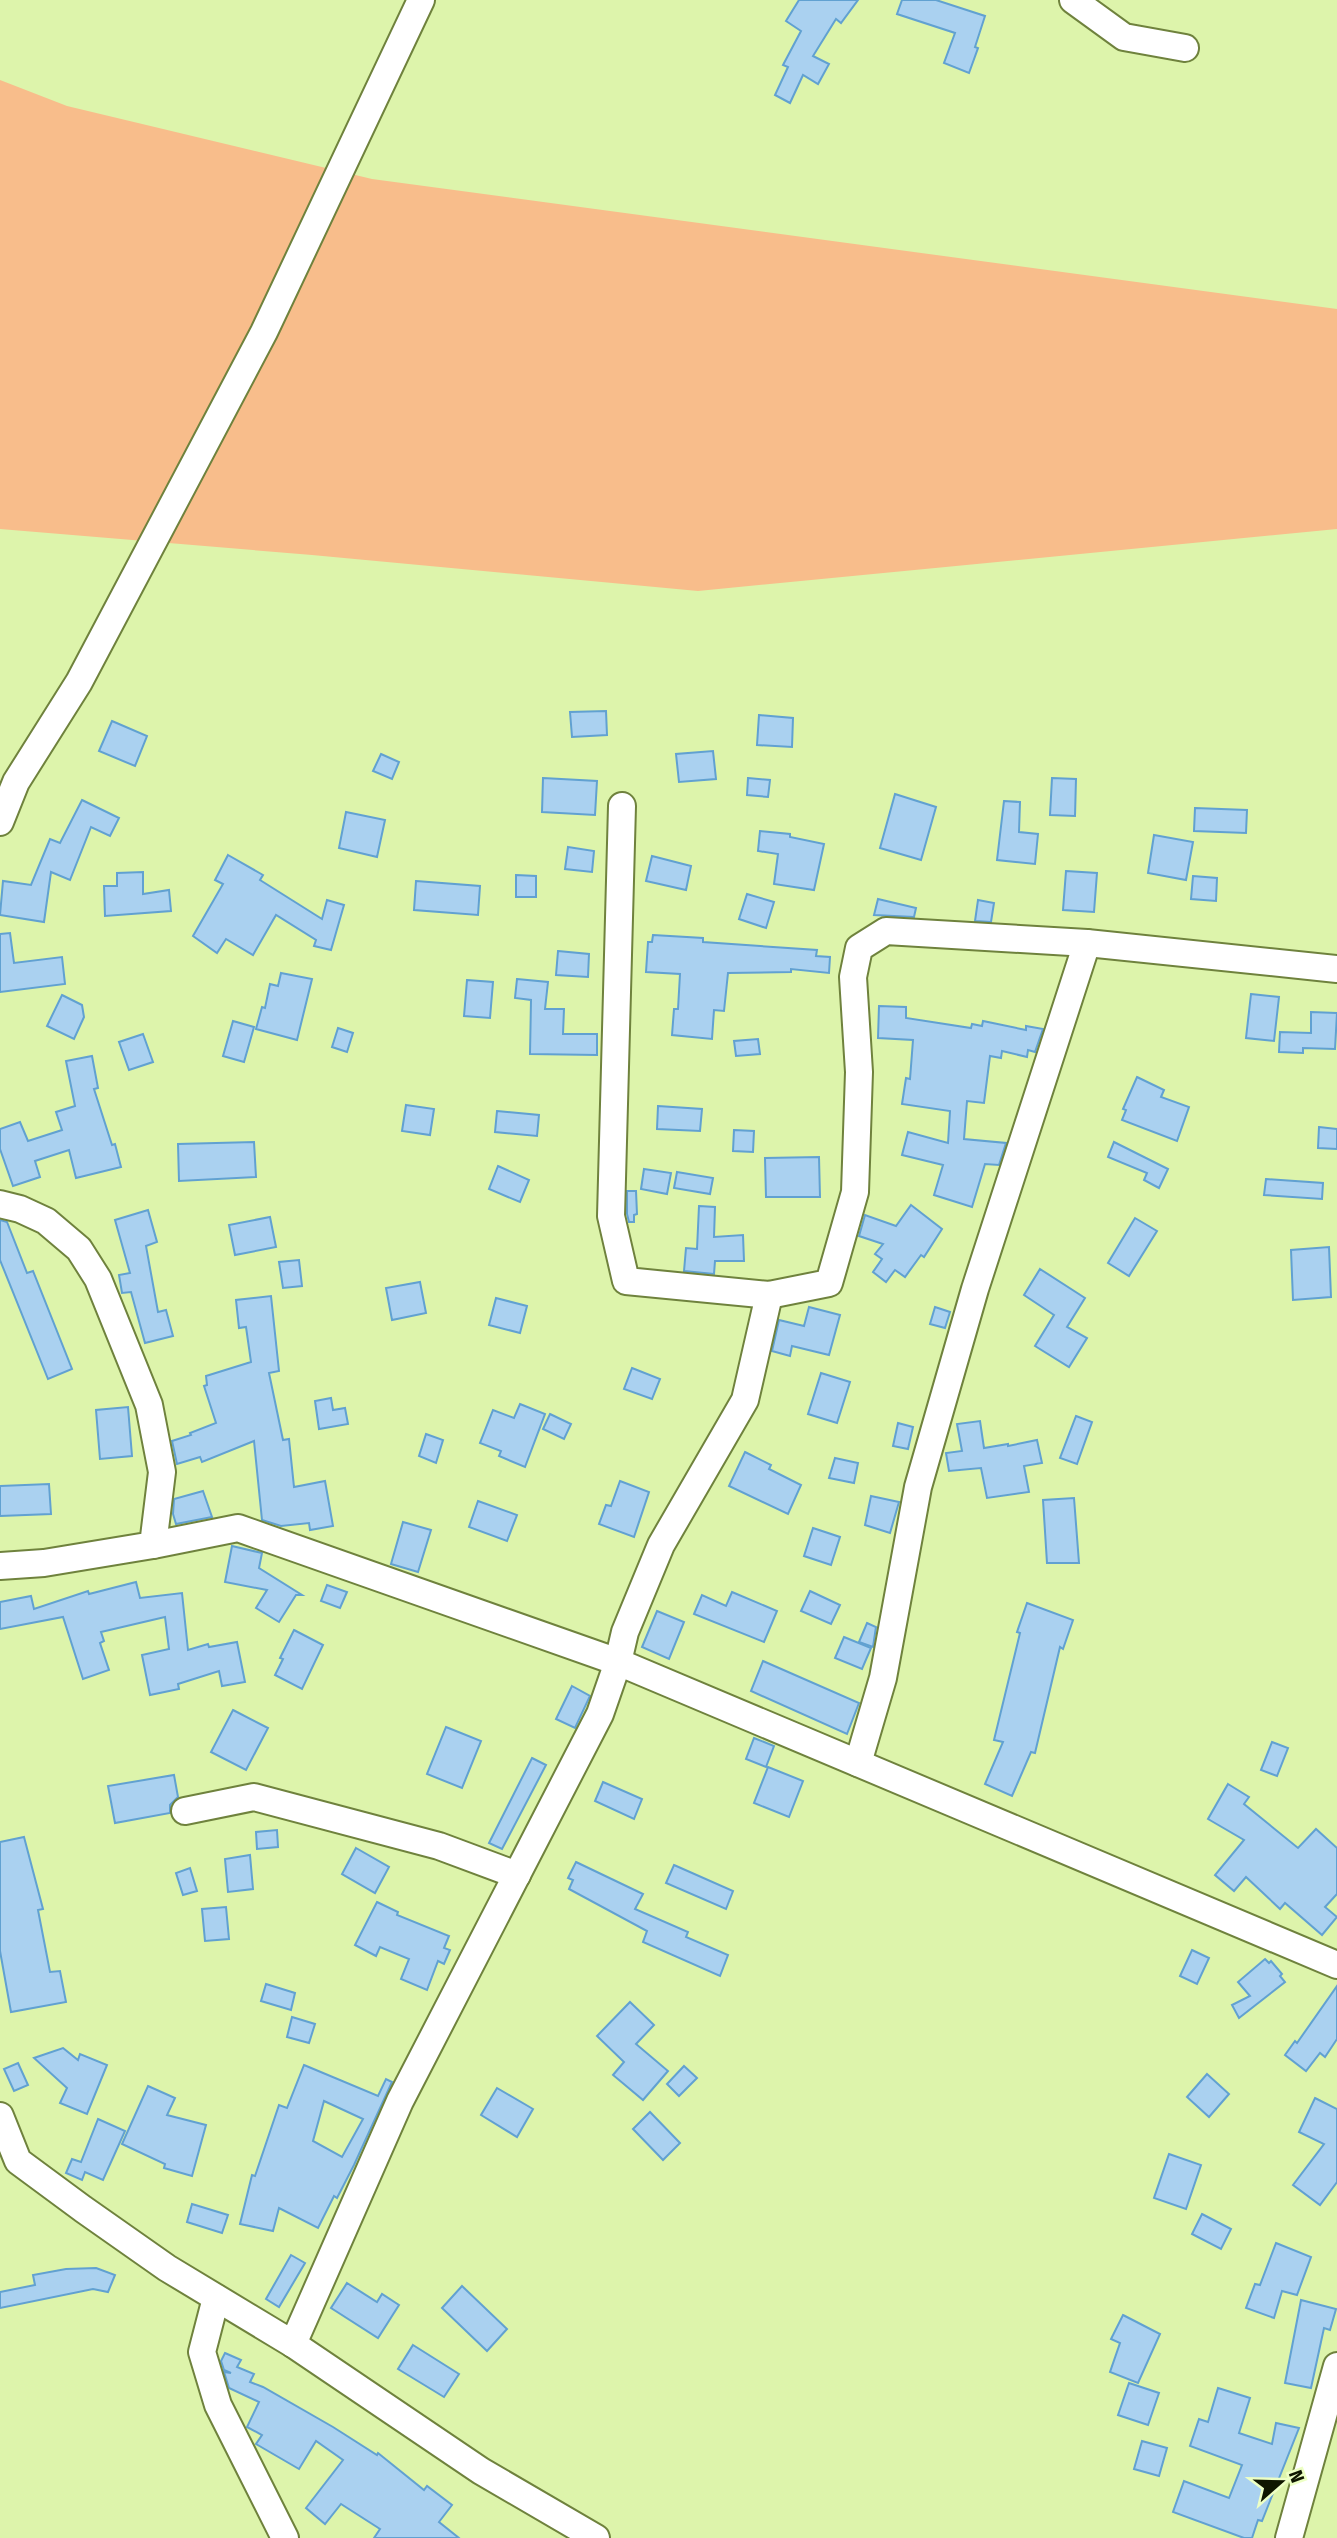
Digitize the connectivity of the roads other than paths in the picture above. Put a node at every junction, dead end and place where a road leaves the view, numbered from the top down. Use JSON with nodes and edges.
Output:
{"nodes":[{"id":1,"x":421,"y":0,"type":"edge"},
{"id":2,"x":1073,"y":0,"type":"edge"},
{"id":3,"x":1185,"y":48,"type":"dead end"},
{"id":4,"x":622,"y":806,"type":"dead end"},
{"id":5,"x":0,"y":822,"type":"edge"},
{"id":6,"x":1087,"y":943,"type":"junction"},
{"id":7,"x":1337,"y":969,"type":"edge"},
{"id":8,"x":0,"y":1204,"type":"edge"},
{"id":9,"x":769,"y":1295,"type":"junction"},
{"id":10,"x":153,"y":1545,"type":"junction"},
{"id":11,"x":0,"y":1566,"type":"edge"},
{"id":12,"x":618,"y":1662,"type":"junction"},
{"id":13,"x":858,"y":1763,"type":"junction"},
{"id":14,"x":185,"y":1811,"type":"dead end"},
{"id":15,"x":517,"y":1875,"type":"junction"},
{"id":16,"x":1337,"y":1965,"type":"edge"},
{"id":17,"x":0,"y":2116,"type":"edge"},
{"id":18,"x":9,"y":2166,"type":"edge"},
{"id":19,"x":216,"y":2298,"type":"junction"},
{"id":20,"x":293,"y":2344,"type":"junction"},
{"id":21,"x":1337,"y":2365,"type":"edge"},
{"id":22,"x":285,"y":2538,"type":"edge"},
{"id":23,"x":596,"y":2538,"type":"edge"},
{"id":24,"x":1289,"y":2538,"type":"edge"}],
"edges":[{"from":1,"to":5,"type":"street"},
{"from":2,"to":3,"type":"street"},
{"from":4,"to":9,"type":"street"},
{"from":6,"to":7,"type":"street"},
{"from":6,"to":9,"type":"street"},
{"from":6,"to":13,"type":"street"},
{"from":8,"to":10,"type":"street"},
{"from":9,"to":12,"type":"street"},
{"from":10,"to":11,"type":"street"},
{"from":10,"to":12,"type":"street"},
{"from":12,"to":13,"type":"street"},
{"from":12,"to":15,"type":"street"},
{"from":13,"to":16,"type":"street"},
{"from":14,"to":15,"type":"street"},
{"from":15,"to":20,"type":"street"},
{"from":17,"to":18,"type":"street"},
{"from":18,"to":19,"type":"street"},
{"from":19,"to":20,"type":"street"},
{"from":19,"to":22,"type":"street"},
{"from":20,"to":23,"type":"street"},
{"from":21,"to":24,"type":"street"}]}
